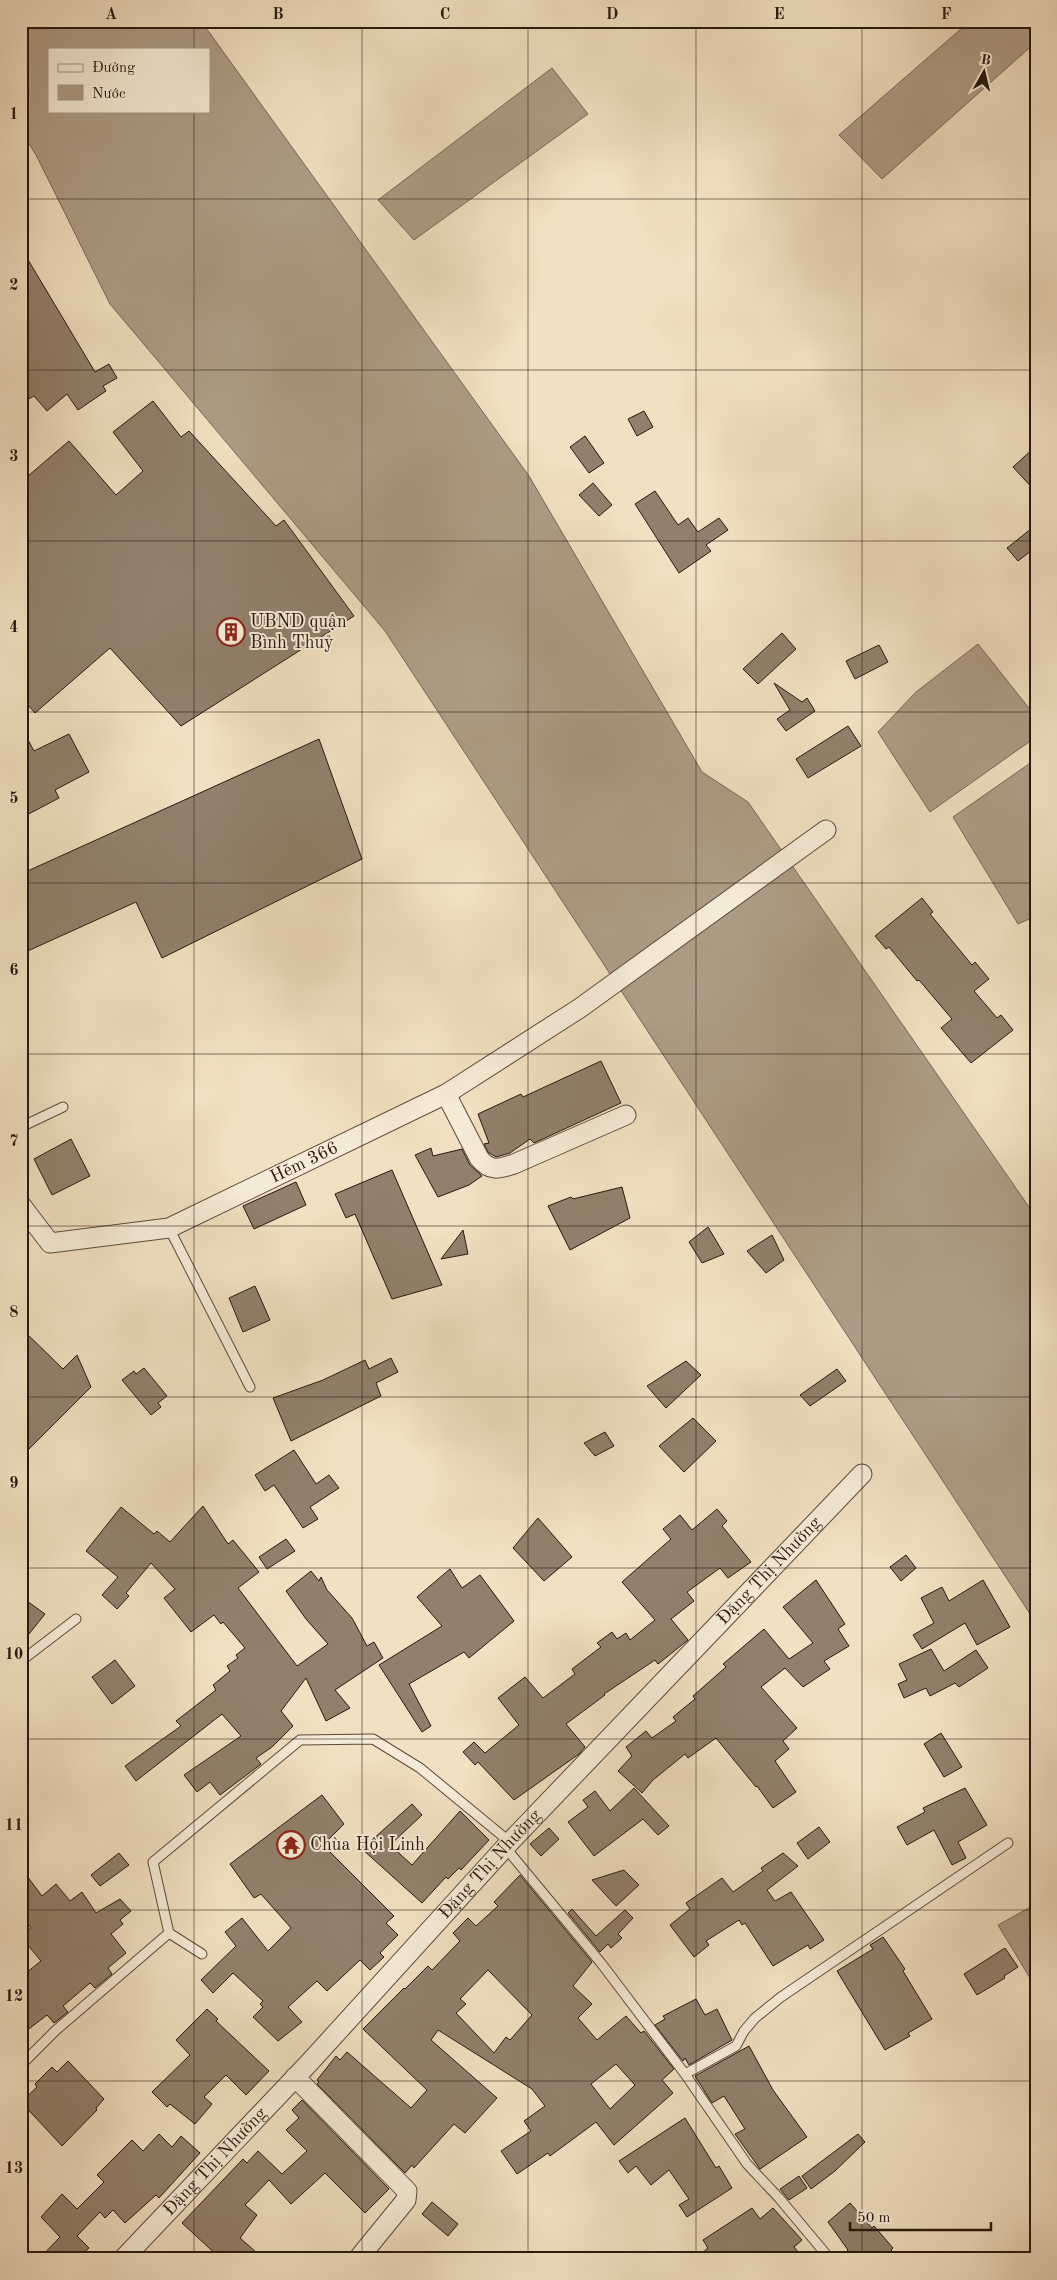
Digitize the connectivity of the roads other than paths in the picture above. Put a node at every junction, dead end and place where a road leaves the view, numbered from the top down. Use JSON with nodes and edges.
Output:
{"nodes":[{"id":1,"x":826,"y":830,"type":"dead end"},
{"id":2,"x":446,"y":1094,"type":"junction"},
{"id":3,"x":63,"y":1107,"type":"dead end"},
{"id":4,"x":626,"y":1115,"type":"dead end"},
{"id":5,"x":21,"y":1127,"type":"edge"},
{"id":6,"x":21,"y":1205,"type":"edge"},
{"id":7,"x":169,"y":1228,"type":"junction"},
{"id":8,"x":250,"y":1387,"type":"dead end"},
{"id":9,"x":862,"y":1474,"type":"dead end"},
{"id":10,"x":76,"y":1619,"type":"dead end"},
{"id":11,"x":21,"y":1661,"type":"edge"},
{"id":12,"x":1008,"y":1843,"type":"dead end"},
{"id":13,"x":507,"y":1845,"type":"junction"},
{"id":14,"x":170,"y":1933,"type":"junction"},
{"id":15,"x":202,"y":1954,"type":"dead end"},
{"id":16,"x":21,"y":2065,"type":"edge"},
{"id":17,"x":685,"y":2074,"type":"junction"},
{"id":18,"x":295,"y":2077,"type":"junction"},
{"id":19,"x":123,"y":2259,"type":"edge"},
{"id":20,"x":358,"y":2259,"type":"edge"},
{"id":21,"x":830,"y":2259,"type":"edge"}],
"edges":[{"from":1,"to":2,"type":"street","name":"Hẽm 366"},
{"from":2,"to":4,"type":"street"},
{"from":2,"to":7,"type":"street","name":"Hẽm 366"},
{"from":3,"to":5,"type":"lane"},
{"from":6,"to":7,"type":"street","name":"Hẽm 366"},
{"from":7,"to":8,"type":"lane"},
{"from":9,"to":13,"type":"street","name":"Đặng Thị Nhường"},
{"from":10,"to":11,"type":"lane"},
{"from":12,"to":17,"type":"lane"},
{"from":13,"to":14,"type":"lane"},
{"from":13,"to":17,"type":"lane"},
{"from":13,"to":18,"type":"street","name":"Đặng Thị Nhường"},
{"from":14,"to":15,"type":"lane"},
{"from":14,"to":16,"type":"lane"},
{"from":17,"to":21,"type":"lane"},
{"from":18,"to":19,"type":"street","name":"Đặng Thị Nhường"},
{"from":18,"to":20,"type":"street"}]}
